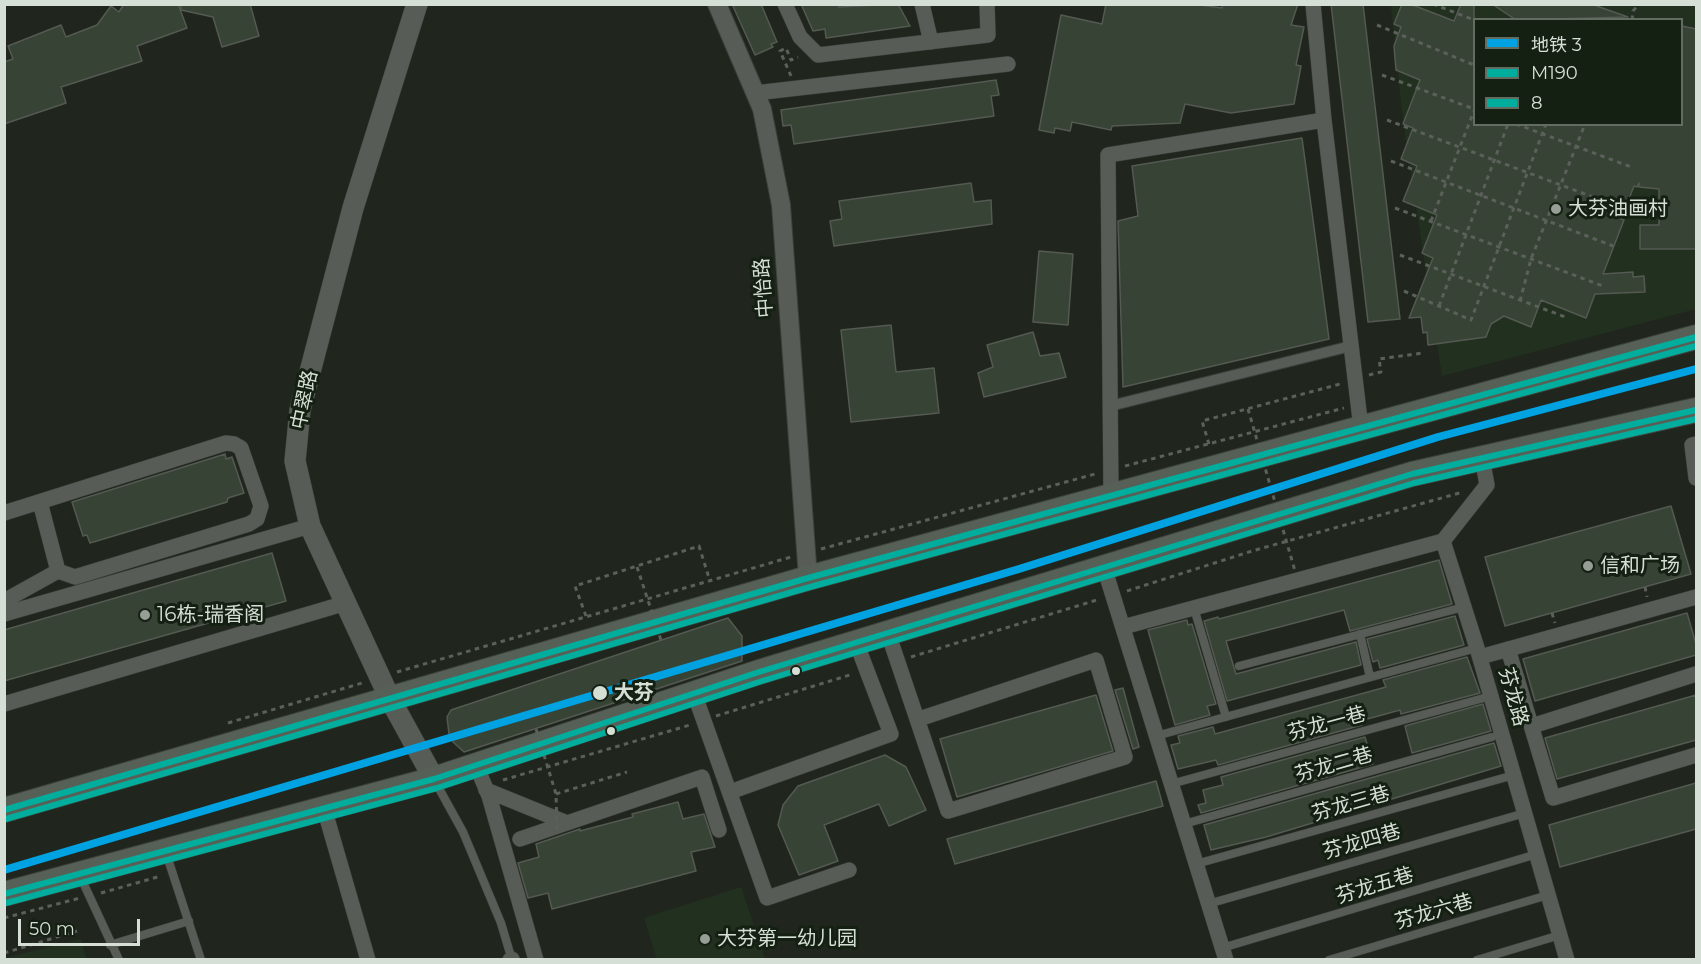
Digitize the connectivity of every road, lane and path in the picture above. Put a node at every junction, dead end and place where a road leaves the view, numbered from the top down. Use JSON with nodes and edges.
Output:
{"nodes":[{"id":1,"x":417,"y":4,"type":"edge"},
{"id":2,"x":717,"y":4,"type":"edge"},
{"id":3,"x":785,"y":4,"type":"edge"},
{"id":4,"x":922,"y":4,"type":"edge"},
{"id":5,"x":987,"y":4,"type":"edge"},
{"id":6,"x":1313,"y":4,"type":"edge"},
{"id":7,"x":1433,"y":4,"type":"edge"},
{"id":8,"x":1639,"y":4,"type":"edge"},
{"id":9,"x":1632,"y":18,"type":"edge"},
{"id":10,"x":1473,"y":20,"type":"edge"},
{"id":11,"x":1377,"y":25,"type":"dead end"},
{"id":12,"x":931,"y":42,"type":"junction"},
{"id":13,"x":814,"y":50,"type":"junction"},
{"id":14,"x":1008,"y":64,"type":"dead end"},
{"id":15,"x":1473,"y":65,"type":"edge"},
{"id":16,"x":1382,"y":75,"type":"dead end"},
{"id":17,"x":794,"y":88,"type":"junction"},
{"id":18,"x":755,"y":93,"type":"junction"},
{"id":19,"x":1473,"y":110,"type":"edge"},
{"id":20,"x":1473,"y":113,"type":"edge"},
{"id":21,"x":1324,"y":120,"type":"junction"},
{"id":22,"x":1387,"y":120,"type":"dead end"},
{"id":23,"x":1507,"y":126,"type":"edge"},
{"id":24,"x":1521,"y":126,"type":"edge"},
{"id":25,"x":1545,"y":126,"type":"edge"},
{"id":26,"x":1584,"y":126,"type":"edge"},
{"id":27,"x":1542,"y":134,"type":"junction"},
{"id":28,"x":1460,"y":147,"type":"junction"},
{"id":29,"x":1576,"y":147,"type":"junction"},
{"id":30,"x":1494,"y":160,"type":"junction"},
{"id":31,"x":1390,"y":161,"type":"dead end"},
{"id":32,"x":1634,"y":168,"type":"dead end"},
{"id":33,"x":1529,"y":173,"type":"junction"},
{"id":34,"x":1447,"y":183,"type":"junction"},
{"id":35,"x":1561,"y":185,"type":"junction"},
{"id":36,"x":1480,"y":195,"type":"junction"},
{"id":37,"x":1395,"y":208,"type":"dead end"},
{"id":38,"x":1515,"y":208,"type":"junction"},
{"id":39,"x":1625,"y":209,"type":"dead end"},
{"id":40,"x":1547,"y":220,"type":"junction"},
{"id":41,"x":1431,"y":221,"type":"junction"},
{"id":42,"x":1466,"y":234,"type":"junction"},
{"id":43,"x":1613,"y":246,"type":"dead end"},
{"id":44,"x":1499,"y":247,"type":"junction"},
{"id":45,"x":1400,"y":255,"type":"dead end"},
{"id":46,"x":1531,"y":259,"type":"junction"},
{"id":47,"x":1450,"y":274,"type":"junction"},
{"id":48,"x":1604,"y":286,"type":"dead end"},
{"id":49,"x":1482,"y":287,"type":"junction"},
{"id":50,"x":1404,"y":291,"type":"dead end"},
{"id":51,"x":1520,"y":301,"type":"junction"},
{"id":52,"x":1439,"y":306,"type":"junction"},
{"id":53,"x":1568,"y":318,"type":"dead end"},
{"id":54,"x":1696,"y":337,"type":"edge"},
{"id":55,"x":1351,"y":346,"type":"junction"},
{"id":56,"x":1423,"y":353,"type":"dead end"},
{"id":57,"x":1381,"y":372,"type":"dead end"},
{"id":58,"x":1355,"y":379,"type":"junction"},
{"id":59,"x":1110,"y":406,"type":"junction"},
{"id":60,"x":1248,"y":409,"type":"junction"},
{"id":61,"x":1696,"y":410,"type":"edge"},
{"id":62,"x":1361,"y":428,"type":"junction"},
{"id":63,"x":1209,"y":444,"type":"dead end"},
{"id":64,"x":1696,"y":444,"type":"edge"},
{"id":65,"x":1482,"y":458,"type":"junction"},
{"id":66,"x":1696,"y":478,"type":"edge"},
{"id":67,"x":1487,"y":485,"type":"junction"},
{"id":68,"x":1111,"y":495,"type":"junction"},
{"id":69,"x":40,"y":502,"type":"junction"},
{"id":70,"x":4,"y":513,"type":"edge"},
{"id":71,"x":310,"y":526,"type":"junction"},
{"id":72,"x":1443,"y":541,"type":"junction"},
{"id":73,"x":637,"y":567,"type":"junction"},
{"id":74,"x":1104,"y":567,"type":"junction"},
{"id":75,"x":58,"y":571,"type":"junction"},
{"id":76,"x":1295,"y":571,"type":"dead end"},
{"id":77,"x":808,"y":578,"type":"junction"},
{"id":78,"x":710,"y":581,"type":"dead end"},
{"id":79,"x":1113,"y":596,"type":"junction"},
{"id":80,"x":1696,"y":597,"type":"edge"},
{"id":81,"x":4,"y":601,"type":"edge"},
{"id":82,"x":346,"y":603,"type":"junction"},
{"id":83,"x":1464,"y":607,"type":"junction"},
{"id":84,"x":1194,"y":608,"type":"junction"},
{"id":85,"x":4,"y":614,"type":"edge"},
{"id":86,"x":586,"y":617,"type":"dead end"},
{"id":87,"x":1123,"y":627,"type":"junction"},
{"id":88,"x":888,"y":633,"type":"junction"},
{"id":89,"x":1360,"y":634,"type":"junction"},
{"id":90,"x":661,"y":640,"type":"dead end"},
{"id":91,"x":856,"y":642,"type":"junction"},
{"id":92,"x":1508,"y":649,"type":"junction"},
{"id":93,"x":1479,"y":653,"type":"junction"},
{"id":94,"x":898,"y":661,"type":"junction"},
{"id":95,"x":1239,"y":666,"type":"dead end"},
{"id":96,"x":867,"y":670,"type":"junction"},
{"id":97,"x":1696,"y":674,"type":"edge"},
{"id":98,"x":1370,"y":677,"type":"junction"},
{"id":99,"x":694,"y":693,"type":"junction"},
{"id":100,"x":1491,"y":696,"type":"junction"},
{"id":101,"x":390,"y":699,"type":"junction"},
{"id":102,"x":4,"y":704,"type":"edge"},
{"id":103,"x":1226,"y":717,"type":"junction"},
{"id":104,"x":919,"y":719,"type":"junction"},
{"id":105,"x":704,"y":720,"type":"junction"},
{"id":106,"x":1532,"y":726,"type":"junction"},
{"id":107,"x":536,"y":729,"type":"dead end"},
{"id":108,"x":1156,"y":736,"type":"junction"},
{"id":109,"x":1492,"y":737,"type":"dead end"},
{"id":110,"x":1696,"y":755,"type":"edge"},
{"id":111,"x":627,"y":772,"type":"dead end"},
{"id":112,"x":1514,"y":775,"type":"junction"},
{"id":113,"x":434,"y":779,"type":"junction"},
{"id":114,"x":482,"y":780,"type":"junction"},
{"id":115,"x":1171,"y":784,"type":"junction"},
{"id":116,"x":730,"y":792,"type":"junction"},
{"id":117,"x":556,"y":794,"type":"junction"},
{"id":118,"x":324,"y":808,"type":"junction"},
{"id":119,"x":4,"y":810,"type":"edge"},
{"id":120,"x":1525,"y":813,"type":"junction"},
{"id":121,"x":1184,"y":824,"type":"junction"},
{"id":122,"x":562,"y":828,"type":"junction"},
{"id":123,"x":719,"y":830,"type":"dead end"},
{"id":124,"x":520,"y":839,"type":"dead end"},
{"id":125,"x":165,"y":851,"type":"junction"},
{"id":126,"x":1537,"y":855,"type":"junction"},
{"id":127,"x":1196,"y":864,"type":"junction"},
{"id":128,"x":849,"y":870,"type":"dead end"},
{"id":129,"x":79,"y":874,"type":"junction"},
{"id":130,"x":4,"y":894,"type":"edge"},
{"id":131,"x":1548,"y":895,"type":"junction"},
{"id":132,"x":1209,"y":904,"type":"junction"},
{"id":133,"x":189,"y":921,"type":"junction"},
{"id":134,"x":77,"y":931,"type":"dead end"},
{"id":135,"x":1560,"y":935,"type":"junction"},
{"id":136,"x":110,"y":945,"type":"junction"},
{"id":137,"x":4,"y":952,"type":"edge"},
{"id":138,"x":1224,"y":954,"type":"edge"},
{"id":139,"x":512,"y":959,"type":"edge"},
{"id":140,"x":119,"y":960,"type":"edge"},
{"id":141,"x":201,"y":960,"type":"edge"},
{"id":142,"x":368,"y":960,"type":"edge"},
{"id":143,"x":536,"y":960,"type":"edge"},
{"id":144,"x":1329,"y":960,"type":"edge"},
{"id":145,"x":1477,"y":960,"type":"edge"},
{"id":146,"x":1567,"y":960,"type":"edge"}],
"edges":[{"from":1,"to":71,"type":"main road","name":"中翠路"},
{"from":2,"to":18,"type":"street","name":"中怡路"},
{"from":3,"to":13,"type":"street"},
{"from":4,"to":12,"type":"street"},
{"from":5,"to":12,"type":"street"},
{"from":6,"to":21,"type":"street"},
{"from":7,"to":10,"type":"path"},
{"from":8,"to":9,"type":"path"},
{"from":11,"to":15,"type":"path"},
{"from":12,"to":13,"type":"street"},
{"from":13,"to":17,"type":"path"},
{"from":14,"to":17,"type":"street"},
{"from":16,"to":19,"type":"path"},
{"from":17,"to":18,"type":"street"},
{"from":18,"to":77,"type":"street","name":"中怡路"},
{"from":20,"to":28,"type":"path"},
{"from":21,"to":55,"type":"street"},
{"from":21,"to":59,"type":"street"},
{"from":22,"to":28,"type":"path"},
{"from":23,"to":30,"type":"path"},
{"from":24,"to":27,"type":"path"},
{"from":25,"to":27,"type":"path"},
{"from":26,"to":29,"type":"path"},
{"from":27,"to":29,"type":"path"},
{"from":27,"to":33,"type":"path"},
{"from":28,"to":30,"type":"path"},
{"from":28,"to":34,"type":"path"},
{"from":29,"to":32,"type":"path"},
{"from":29,"to":35,"type":"path"},
{"from":30,"to":33,"type":"path"},
{"from":30,"to":36,"type":"path"},
{"from":31,"to":34,"type":"path"},
{"from":33,"to":35,"type":"path"},
{"from":33,"to":38,"type":"path"},
{"from":34,"to":36,"type":"path"},
{"from":34,"to":41,"type":"path"},
{"from":35,"to":39,"type":"path"},
{"from":35,"to":40,"type":"path"},
{"from":36,"to":38,"type":"path"},
{"from":36,"to":42,"type":"path"},
{"from":37,"to":41,"type":"path"},
{"from":38,"to":40,"type":"path"},
{"from":38,"to":44,"type":"path"},
{"from":40,"to":43,"type":"path"},
{"from":40,"to":46,"type":"path"},
{"from":41,"to":42,"type":"path"},
{"from":42,"to":44,"type":"path"},
{"from":42,"to":47,"type":"path"},
{"from":44,"to":46,"type":"path"},
{"from":44,"to":49,"type":"path"},
{"from":45,"to":47,"type":"path"},
{"from":46,"to":48,"type":"path"},
{"from":46,"to":51,"type":"path"},
{"from":47,"to":49,"type":"path"},
{"from":47,"to":52,"type":"path"},
{"from":49,"to":51,"type":"path"},
{"from":49,"to":52,"type":"path"},
{"from":50,"to":52,"type":"path"},
{"from":51,"to":53,"type":"path"},
{"from":54,"to":62,"type":"highway"},
{"from":55,"to":58,"type":"street"},
{"from":55,"to":59,"type":"street"},
{"from":56,"to":57,"type":"path"},
{"from":58,"to":60,"type":"path"},
{"from":58,"to":62,"type":"street"},
{"from":59,"to":68,"type":"street"},
{"from":60,"to":63,"type":"path"},
{"from":60,"to":76,"type":"path","bridge":true},
{"from":61,"to":65,"type":"highway"},
{"from":62,"to":68,"type":"highway"},
{"from":64,"to":66,"type":"street"},
{"from":65,"to":67,"type":"street"},
{"from":65,"to":74,"type":"highway"},
{"from":67,"to":72,"type":"street"},
{"from":67,"to":79,"type":"path"},
{"from":68,"to":77,"type":"highway"},
{"from":69,"to":70,"type":"street"},
{"from":69,"to":75,"type":"street"},
{"from":69,"to":75,"type":"street"},
{"from":71,"to":82,"type":"main road","name":"中翠路"},
{"from":71,"to":85,"type":"street"},
{"from":72,"to":83,"type":"street","name":"芬龙路"},
{"from":72,"to":84,"type":"street"},
{"from":73,"to":78,"type":"path"},
{"from":73,"to":86,"type":"path"},
{"from":73,"to":90,"type":"path","bridge":true},
{"from":74,"to":79,"type":"street"},
{"from":74,"to":88,"type":"highway"},
{"from":75,"to":81,"type":"street"},
{"from":77,"to":101,"type":"highway"},
{"from":79,"to":87,"type":"street"},
{"from":79,"to":94,"type":"path"},
{"from":80,"to":92,"type":"street"},
{"from":82,"to":101,"type":"main road","name":"中翠路"},
{"from":82,"to":102,"type":"street"},
{"from":83,"to":89,"type":"lane"},
{"from":83,"to":93,"type":"street","name":"芬龙路"},
{"from":84,"to":87,"type":"street"},
{"from":84,"to":103,"type":"lane"},
{"from":87,"to":108,"type":"street"},
{"from":88,"to":91,"type":"highway"},
{"from":88,"to":94,"type":"street"},
{"from":89,"to":95,"type":"lane"},
{"from":89,"to":98,"type":"lane"},
{"from":91,"to":96,"type":"street"},
{"from":91,"to":99,"type":"highway"},
{"from":92,"to":93,"type":"street"},
{"from":92,"to":106,"type":"street"},
{"from":93,"to":98,"type":"lane"},
{"from":93,"to":100,"type":"street","name":"芬龙路"},
{"from":94,"to":104,"type":"street"},
{"from":96,"to":105,"type":"path"},
{"from":96,"to":116,"type":"street"},
{"from":97,"to":106,"type":"street"},
{"from":98,"to":103,"type":"lane"},
{"from":99,"to":105,"type":"street"},
{"from":99,"to":114,"type":"highway"},
{"from":100,"to":112,"type":"street","name":"芬龙路"},
{"from":100,"to":115,"type":"lane","name":"芬龙一巷"},
{"from":101,"to":113,"type":"main road","name":"中翠路"},
{"from":101,"to":119,"type":"highway"},
{"from":103,"to":108,"type":"lane"},
{"from":104,"to":104,"type":"street"},
{"from":105,"to":114,"type":"path"},
{"from":105,"to":116,"type":"street"},
{"from":106,"to":110,"type":"street"},
{"from":107,"to":117,"type":"path","bridge":true},
{"from":108,"to":115,"type":"street"},
{"from":109,"to":121,"type":"lane","name":"芬龙二巷"},
{"from":111,"to":117,"type":"path"},
{"from":112,"to":120,"type":"street","name":"芬龙路"},
{"from":112,"to":127,"type":"lane","name":"芬龙三巷"},
{"from":113,"to":114,"type":"highway"},
{"from":113,"to":118,"type":"highway"},
{"from":113,"to":139,"type":"lane"},
{"from":114,"to":122,"type":"street"},
{"from":114,"to":143,"type":"street"},
{"from":115,"to":121,"type":"street"},
{"from":116,"to":128,"type":"street"},
{"from":117,"to":122,"type":"path","bridge":true},
{"from":118,"to":125,"type":"highway"},
{"from":118,"to":142,"type":"street"},
{"from":120,"to":126,"type":"street","name":"芬龙路"},
{"from":120,"to":132,"type":"lane","name":"芬龙四巷"},
{"from":121,"to":127,"type":"street"},
{"from":122,"to":123,"type":"street"},
{"from":122,"to":124,"type":"street"},
{"from":125,"to":129,"type":"highway"},
{"from":125,"to":133,"type":"lane"},
{"from":126,"to":131,"type":"street","name":"芬龙路"},
{"from":126,"to":138,"type":"lane","name":"芬龙五巷"},
{"from":127,"to":132,"type":"street"},
{"from":129,"to":130,"type":"highway"},
{"from":129,"to":136,"type":"lane"},
{"from":131,"to":135,"type":"street","name":"芬龙路"},
{"from":131,"to":144,"type":"lane","name":"芬龙六巷"},
{"from":132,"to":138,"type":"street"},
{"from":133,"to":136,"type":"lane"},
{"from":133,"to":141,"type":"lane"},
{"from":134,"to":137,"type":"path"},
{"from":135,"to":145,"type":"lane"},
{"from":135,"to":146,"type":"street","name":"芬龙路"},
{"from":136,"to":140,"type":"lane"}]}
